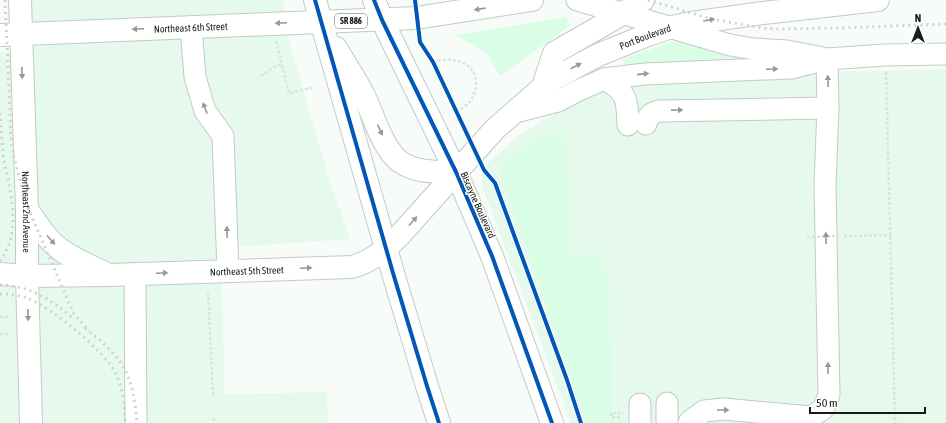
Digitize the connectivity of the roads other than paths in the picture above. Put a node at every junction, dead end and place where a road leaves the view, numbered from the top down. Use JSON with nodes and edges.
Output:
{"nodes":[{"id":1,"x":20,"y":0,"type":"edge"},
{"id":2,"x":315,"y":0,"type":"edge"},
{"id":3,"x":532,"y":0,"type":"edge"},
{"id":4,"x":577,"y":0,"type":"edge"},
{"id":5,"x":643,"y":0,"type":"edge"},
{"id":6,"x":878,"y":0,"type":"edge"},
{"id":7,"x":378,"y":10,"type":"edge"},
{"id":8,"x":624,"y":13,"type":"junction"},
{"id":9,"x":320,"y":21,"type":"junction"},
{"id":10,"x":191,"y":27,"type":"junction"},
{"id":11,"x":671,"y":27,"type":"junction"},
{"id":12,"x":10,"y":35,"type":"edge"},
{"id":13,"x":946,"y":54,"type":"edge"},
{"id":14,"x":827,"y":59,"type":"junction"},
{"id":15,"x":604,"y":79,"type":"junction"},
{"id":16,"x":543,"y":87,"type":"junction"},
{"id":17,"x":828,"y":108,"type":"junction"},
{"id":18,"x":515,"y":112,"type":"junction"},
{"id":19,"x":456,"y":172,"type":"junction"},
{"id":20,"x":27,"y":209,"type":"junction"},
{"id":21,"x":386,"y":249,"type":"junction"},
{"id":22,"x":228,"y":271,"type":"junction"},
{"id":23,"x":0,"y":274,"type":"edge"},
{"id":24,"x":135,"y":274,"type":"junction"},
{"id":25,"x":109,"y":275,"type":"junction"},
{"id":26,"x":27,"y":276,"type":"junction"},
{"id":27,"x":31,"y":423,"type":"edge"},
{"id":28,"x":136,"y":423,"type":"edge"},
{"id":29,"x":440,"y":423,"type":"edge"},
{"id":30,"x":552,"y":423,"type":"edge"},
{"id":31,"x":689,"y":423,"type":"edge"}],
"edges":[{"from":1,"to":12,"type":"main road","name":"Northeast 2nd Avenue"},
{"from":2,"to":9,"type":"main road"},
{"from":3,"to":7,"type":"main road","one_way":true},
{"from":4,"to":8,"type":"street"},
{"from":5,"to":8,"type":"main road"},
{"from":11,"to":6,"type":"main road","name":"Port Boulevard","one_way":true},
{"from":7,"to":9,"type":"main road","name":"Northeast 6th Street","number":"SR 886"},
{"from":7,"to":19,"type":"main road","name":"Biscayne Boulevard"},
{"from":8,"to":11,"type":"street"},
{"from":8,"to":16,"type":"main road"},
{"from":9,"to":10,"type":"main road","name":"Northeast 6th Street","one_way":true},
{"from":9,"to":19,"type":"main road","one_way":true},
{"from":9,"to":21,"type":"main road"},
{"from":10,"to":12,"type":"main road","name":"Northeast 6th Street","one_way":true},
{"from":22,"to":10,"type":"street","one_way":true},
{"from":11,"to":14,"type":"street"},
{"from":16,"to":11,"type":"main road","name":"Port Boulevard","one_way":true},
{"from":12,"to":20,"type":"main road","name":"Northeast 2nd Avenue","one_way":true},
{"from":13,"to":14,"type":"street"},
{"from":15,"to":14,"type":"street","one_way":true},
{"from":17,"to":14,"type":"street","one_way":true},
{"from":15,"to":17,"type":"street","one_way":true},
{"from":15,"to":18,"type":"street"},
{"from":16,"to":18,"type":"main road","name":"Port Boulevard"},
{"from":31,"to":17,"type":"street","one_way":true},
{"from":18,"to":19,"type":"main road","name":"Port Boulevard"},
{"from":21,"to":19,"type":"main road","name":"Northeast 5th Street","one_way":true},
{"from":19,"to":30,"type":"main road","name":"Biscayne Boulevard"},
{"from":20,"to":25,"type":"main road","one_way":true},
{"from":20,"to":26,"type":"main road","name":"Northeast 2nd Avenue"},
{"from":22,"to":21,"type":"main road","name":"Northeast 5th Street","one_way":true},
{"from":21,"to":29,"type":"main road"},
{"from":24,"to":22,"type":"main road","name":"Northeast 5th Street","one_way":true},
{"from":23,"to":26,"type":"main road","name":"Northeast 5th Street"},
{"from":24,"to":25,"type":"main road","name":"Northeast 5th Street"},
{"from":24,"to":28,"type":"street"},
{"from":25,"to":26,"type":"main road","name":"Northeast 5th Street"},
{"from":26,"to":27,"type":"main road","name":"Northeast 2nd Avenue","one_way":true}]}
